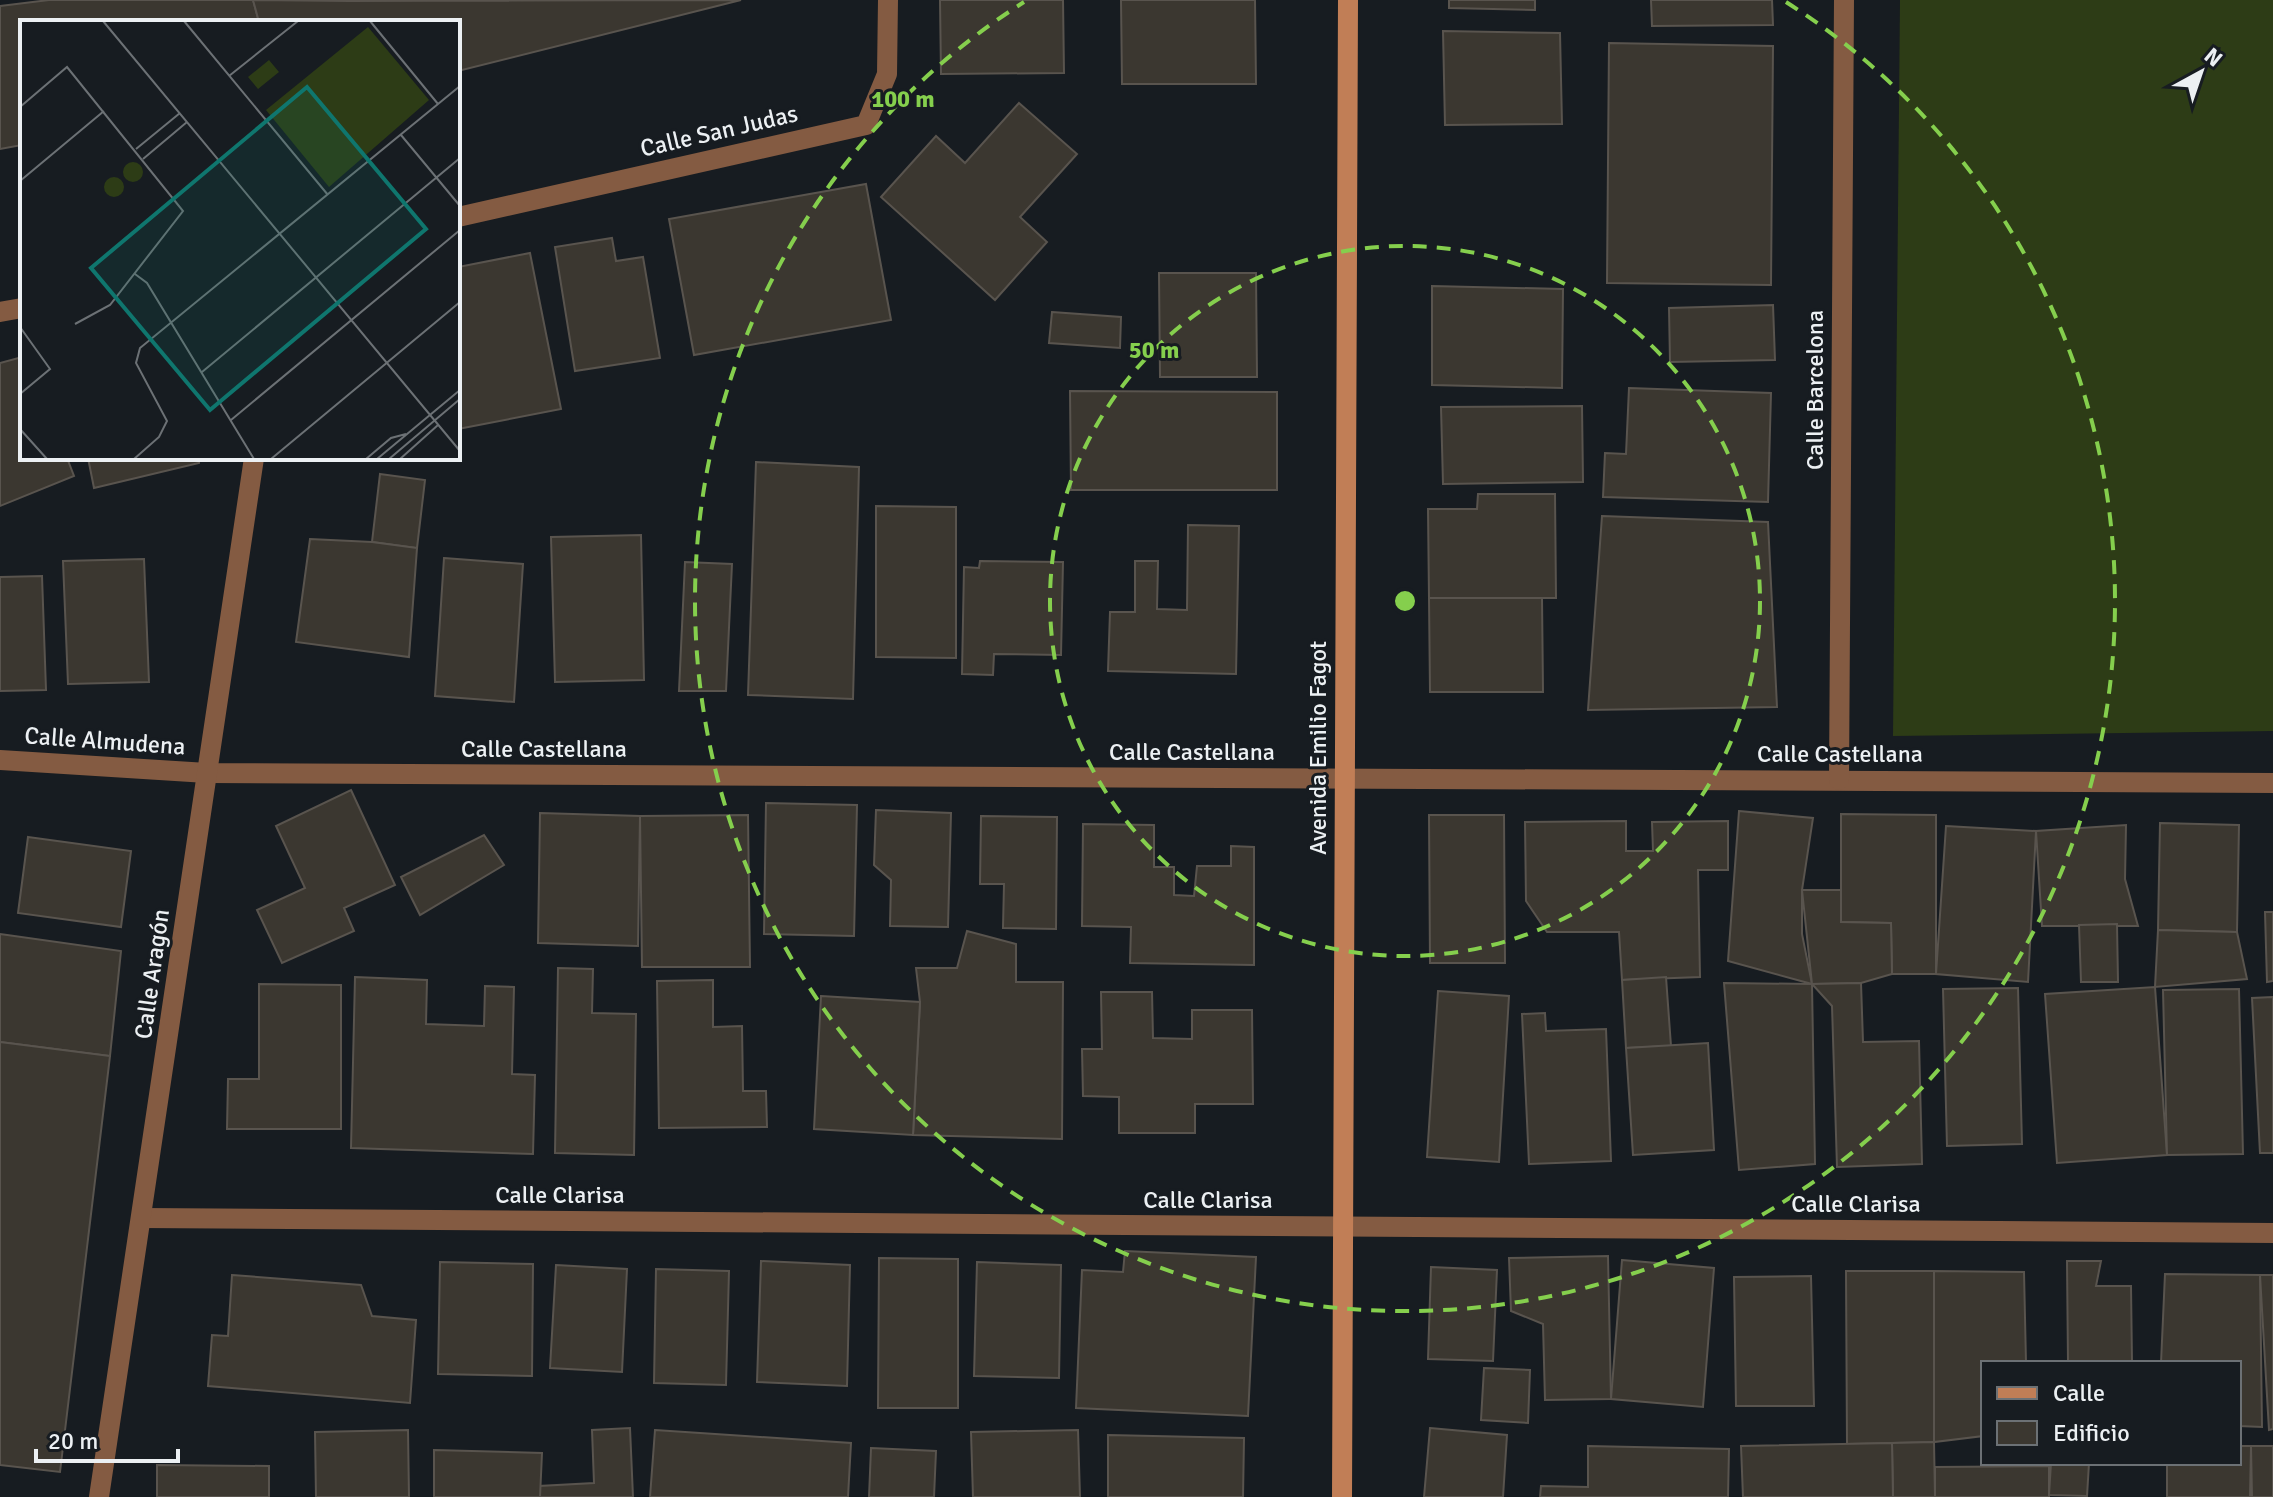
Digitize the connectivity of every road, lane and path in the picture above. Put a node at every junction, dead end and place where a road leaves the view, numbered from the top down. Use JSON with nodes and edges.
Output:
{"nodes":[{"id":1,"x":888,"y":0,"type":"edge"},
{"id":2,"x":1348,"y":0,"type":"edge"},
{"id":3,"x":1844,"y":0,"type":"edge"},
{"id":4,"x":460,"y":217,"type":"edge"},
{"id":5,"x":20,"y":308,"type":"edge"},
{"id":6,"x":0,"y":312,"type":"edge"},
{"id":7,"x":254,"y":460,"type":"edge"},
{"id":8,"x":0,"y":760,"type":"edge"},
{"id":9,"x":207,"y":773,"type":"junction"},
{"id":10,"x":1344,"y":779,"type":"junction"},
{"id":11,"x":1839,"y":780,"type":"junction"},
{"id":12,"x":2273,"y":783,"type":"edge"},
{"id":13,"x":142,"y":1218,"type":"junction"},
{"id":14,"x":1342,"y":1227,"type":"junction"},
{"id":15,"x":2273,"y":1233,"type":"edge"},
{"id":16,"x":99,"y":1497,"type":"edge"},
{"id":17,"x":1342,"y":1497,"type":"edge"}],
"edges":[{"from":1,"to":4,"type":"street","name":"Calle San Judas"},
{"from":2,"to":10,"type":"street","name":"Avenida Emilio Fagot"},
{"from":3,"to":11,"type":"street","name":"Calle Barcelona"},
{"from":5,"to":6,"type":"street"},
{"from":7,"to":9,"type":"street","name":"Calle Aragón"},
{"from":8,"to":9,"type":"street","name":"Calle Almudena"},
{"from":9,"to":10,"type":"street","name":"Calle Castellana"},
{"from":9,"to":13,"type":"street","name":"Calle Aragón"},
{"from":10,"to":11,"type":"street","name":"Calle Castellana"},
{"from":10,"to":14,"type":"street","name":"Avenida Emilio Fagot"},
{"from":11,"to":12,"type":"street","name":"Calle Castellana"},
{"from":13,"to":14,"type":"street","name":"Calle Clarisa"},
{"from":13,"to":16,"type":"street","name":"Calle Aragón"},
{"from":14,"to":15,"type":"street","name":"Calle Clarisa"},
{"from":14,"to":17,"type":"street","name":"Avenida Emilio Fagot"}]}
